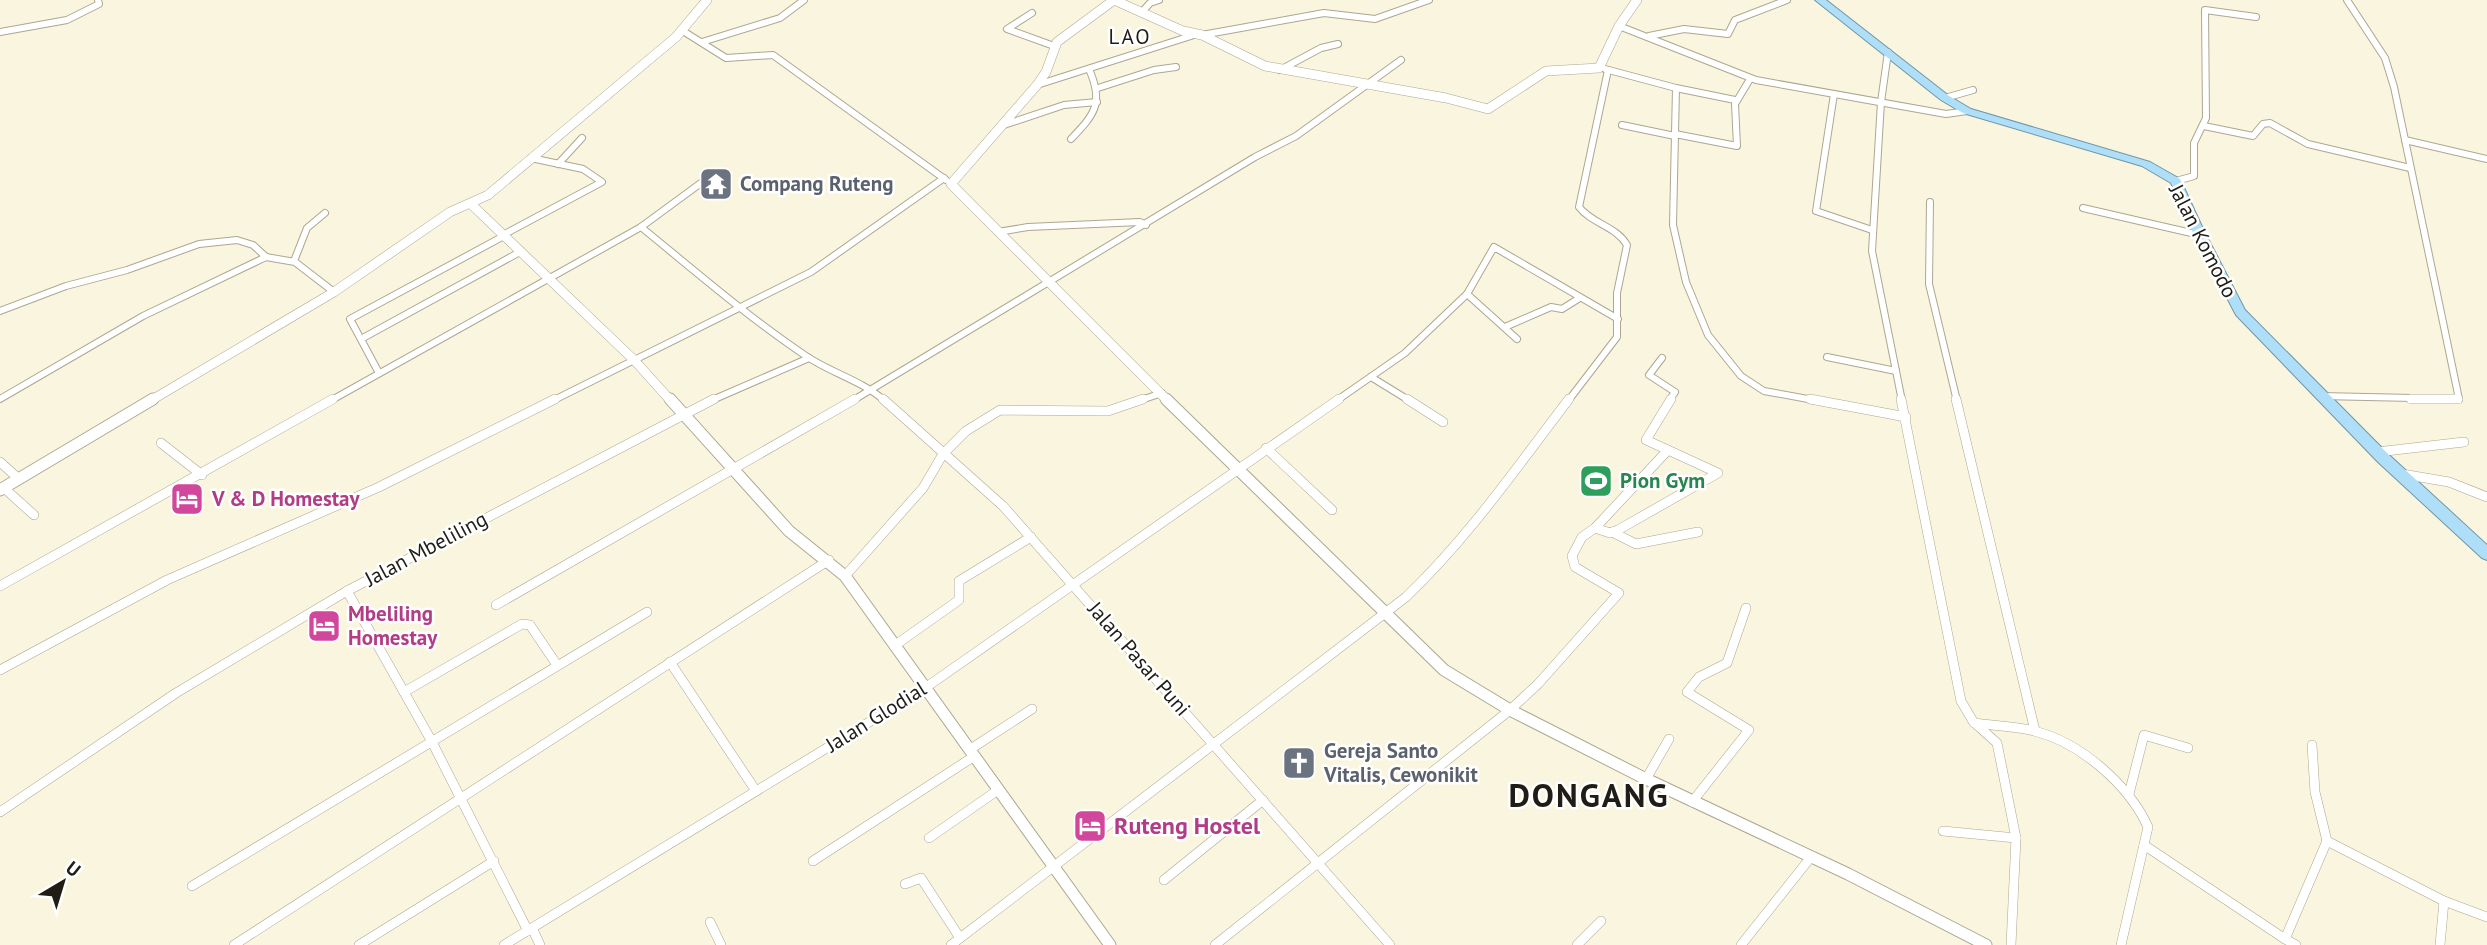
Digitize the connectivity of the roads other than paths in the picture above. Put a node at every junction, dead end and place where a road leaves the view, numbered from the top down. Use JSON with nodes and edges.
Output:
{"nodes":[{"id":1,"x":98,"y":0,"type":"edge"},
{"id":2,"x":707,"y":0,"type":"edge"},
{"id":3,"x":804,"y":0,"type":"edge"},
{"id":4,"x":1159,"y":0,"type":"edge"},
{"id":5,"x":1429,"y":0,"type":"edge"},
{"id":6,"x":1637,"y":0,"type":"edge"},
{"id":7,"x":1787,"y":0,"type":"edge"},
{"id":8,"x":1820,"y":0,"type":"edge"},
{"id":9,"x":2347,"y":0,"type":"edge"},
{"id":10,"x":1142,"y":12,"type":"junction"},
{"id":11,"x":1032,"y":13,"type":"dead end"},
{"id":12,"x":2256,"y":17,"type":"dead end"},
{"id":13,"x":1619,"y":26,"type":"junction"},
{"id":14,"x":683,"y":31,"type":"junction"},
{"id":15,"x":0,"y":32,"type":"edge"},
{"id":16,"x":1198,"y":35,"type":"junction"},
{"id":17,"x":1648,"y":37,"type":"junction"},
{"id":18,"x":702,"y":42,"type":"junction"},
{"id":19,"x":1338,"y":44,"type":"dead end"},
{"id":20,"x":1054,"y":46,"type":"junction"},
{"id":21,"x":1888,"y":52,"type":"junction"},
{"id":22,"x":1401,"y":60,"type":"dead end"},
{"id":23,"x":1176,"y":67,"type":"dead end"},
{"id":24,"x":1089,"y":69,"type":"junction"},
{"id":25,"x":1603,"y":69,"type":"junction"},
{"id":26,"x":1280,"y":70,"type":"junction"},
{"id":27,"x":1750,"y":79,"type":"junction"},
{"id":28,"x":1367,"y":84,"type":"junction"},
{"id":29,"x":1037,"y":85,"type":"junction"},
{"id":30,"x":1098,"y":89,"type":"junction"},
{"id":31,"x":1676,"y":89,"type":"junction"},
{"id":32,"x":1973,"y":90,"type":"dead end"},
{"id":33,"x":1834,"y":94,"type":"junction"},
{"id":34,"x":1945,"y":98,"type":"junction"},
{"id":35,"x":1735,"y":100,"type":"junction"},
{"id":36,"x":1097,"y":102,"type":"junction"},
{"id":37,"x":1881,"y":102,"type":"junction"},
{"id":38,"x":1967,"y":111,"type":"junction"},
{"id":39,"x":1622,"y":125,"type":"dead end"},
{"id":40,"x":1001,"y":126,"type":"junction"},
{"id":41,"x":2204,"y":126,"type":"junction"},
{"id":42,"x":1675,"y":135,"type":"junction"},
{"id":43,"x":582,"y":138,"type":"dead end"},
{"id":44,"x":1072,"y":139,"type":"dead end"},
{"id":45,"x":2405,"y":140,"type":"junction"},
{"id":46,"x":531,"y":158,"type":"junction"},
{"id":47,"x":2487,"y":159,"type":"edge"},
{"id":48,"x":558,"y":164,"type":"junction"},
{"id":49,"x":2410,"y":167,"type":"junction"},
{"id":50,"x":948,"y":181,"type":"junction"},
{"id":51,"x":2176,"y":181,"type":"junction"},
{"id":52,"x":700,"y":185,"type":"dead end"},
{"id":53,"x":1930,"y":202,"type":"dead end"},
{"id":54,"x":472,"y":205,"type":"junction"},
{"id":55,"x":2083,"y":208,"type":"dead end"},
{"id":56,"x":325,"y":213,"type":"dead end"},
{"id":57,"x":1146,"y":225,"type":"junction"},
{"id":58,"x":641,"y":227,"type":"junction"},
{"id":59,"x":1872,"y":230,"type":"junction"},
{"id":60,"x":998,"y":232,"type":"junction"},
{"id":61,"x":2200,"y":236,"type":"junction"},
{"id":62,"x":502,"y":237,"type":"junction"},
{"id":63,"x":518,"y":253,"type":"junction"},
{"id":64,"x":266,"y":257,"type":"junction"},
{"id":65,"x":295,"y":261,"type":"junction"},
{"id":66,"x":550,"y":279,"type":"junction"},
{"id":67,"x":1049,"y":284,"type":"junction"},
{"id":68,"x":334,"y":292,"type":"junction"},
{"id":69,"x":1467,"y":294,"type":"junction"},
{"id":70,"x":1578,"y":299,"type":"junction"},
{"id":71,"x":739,"y":306,"type":"junction"},
{"id":72,"x":0,"y":311,"type":"edge"},
{"id":73,"x":1614,"y":317,"type":"junction"},
{"id":74,"x":1505,"y":327,"type":"junction"},
{"id":75,"x":361,"y":339,"type":"junction"},
{"id":76,"x":1517,"y":339,"type":"dead end"},
{"id":77,"x":1827,"y":357,"type":"dead end"},
{"id":78,"x":809,"y":358,"type":"junction"},
{"id":79,"x":1662,"y":358,"type":"dead end"},
{"id":80,"x":635,"y":361,"type":"junction"},
{"id":81,"x":1896,"y":371,"type":"junction"},
{"id":82,"x":379,"y":373,"type":"junction"},
{"id":83,"x":1371,"y":377,"type":"junction"},
{"id":84,"x":872,"y":389,"type":"junction"},
{"id":85,"x":1162,"y":393,"type":"junction"},
{"id":86,"x":2320,"y":396,"type":"junction"},
{"id":87,"x":0,"y":399,"type":"edge"},
{"id":88,"x":683,"y":413,"type":"junction"},
{"id":89,"x":1906,"y":417,"type":"junction"},
{"id":90,"x":1443,"y":422,"type":"dead end"},
{"id":91,"x":2464,"y":442,"type":"dead end"},
{"id":92,"x":161,"y":443,"type":"dead end"},
{"id":93,"x":1266,"y":448,"type":"junction"},
{"id":94,"x":1668,"y":450,"type":"junction"},
{"id":95,"x":2376,"y":452,"type":"junction"},
{"id":96,"x":943,"y":454,"type":"junction"},
{"id":97,"x":0,"y":462,"type":"edge"},
{"id":98,"x":1237,"y":470,"type":"junction"},
{"id":99,"x":733,"y":472,"type":"junction"},
{"id":100,"x":2402,"y":474,"type":"junction"},
{"id":101,"x":202,"y":475,"type":"junction"},
{"id":102,"x":19,"y":479,"type":"junction"},
{"id":103,"x":2,"y":489,"type":"edge"},
{"id":104,"x":2487,"y":497,"type":"edge"},
{"id":105,"x":1332,"y":510,"type":"dead end"},
{"id":106,"x":34,"y":515,"type":"dead end"},
{"id":107,"x":1595,"y":527,"type":"junction"},
{"id":108,"x":1612,"y":532,"type":"junction"},
{"id":109,"x":1698,"y":532,"type":"dead end"},
{"id":110,"x":1031,"y":537,"type":"junction"},
{"id":111,"x":2487,"y":554,"type":"edge"},
{"id":112,"x":829,"y":560,"type":"junction"},
{"id":113,"x":845,"y":576,"type":"junction"},
{"id":114,"x":1073,"y":584,"type":"junction"},
{"id":115,"x":0,"y":586,"type":"edge"},
{"id":116,"x":347,"y":591,"type":"junction"},
{"id":117,"x":496,"y":605,"type":"dead end"},
{"id":118,"x":1746,"y":608,"type":"dead end"},
{"id":119,"x":647,"y":612,"type":"dead end"},
{"id":120,"x":1384,"y":613,"type":"junction"},
{"id":121,"x":894,"y":646,"type":"junction"},
{"id":122,"x":670,"y":662,"type":"junction"},
{"id":123,"x":557,"y":665,"type":"junction"},
{"id":124,"x":0,"y":670,"type":"edge"},
{"id":125,"x":925,"y":688,"type":"junction"},
{"id":126,"x":404,"y":692,"type":"junction"},
{"id":127,"x":1032,"y":709,"type":"dead end"},
{"id":128,"x":1510,"y":710,"type":"junction"},
{"id":129,"x":1974,"y":723,"type":"junction"},
{"id":130,"x":2035,"y":731,"type":"junction"},
{"id":131,"x":1669,"y":739,"type":"dead end"},
{"id":132,"x":431,"y":740,"type":"junction"},
{"id":133,"x":1214,"y":746,"type":"junction"},
{"id":134,"x":2312,"y":746,"type":"dead end"},
{"id":135,"x":2188,"y":748,"type":"dead end"},
{"id":136,"x":971,"y":754,"type":"junction"},
{"id":137,"x":1646,"y":779,"type":"junction"},
{"id":138,"x":998,"y":790,"type":"junction"},
{"id":139,"x":756,"y":791,"type":"junction"},
{"id":140,"x":2129,"y":794,"type":"junction"},
{"id":141,"x":461,"y":798,"type":"junction"},
{"id":142,"x":1264,"y":800,"type":"junction"},
{"id":143,"x":1692,"y":802,"type":"junction"},
{"id":144,"x":0,"y":812,"type":"edge"},
{"id":145,"x":1943,"y":831,"type":"dead end"},
{"id":146,"x":929,"y":838,"type":"dead end"},
{"id":147,"x":2016,"y":838,"type":"junction"},
{"id":148,"x":2326,"y":841,"type":"junction"},
{"id":149,"x":2144,"y":845,"type":"junction"},
{"id":150,"x":1811,"y":857,"type":"junction"},
{"id":151,"x":494,"y":861,"type":"junction"},
{"id":152,"x":813,"y":861,"type":"dead end"},
{"id":153,"x":1317,"y":863,"type":"junction"},
{"id":154,"x":1055,"y":870,"type":"junction"},
{"id":155,"x":1164,"y":880,"type":"dead end"},
{"id":156,"x":905,"y":884,"type":"dead end"},
{"id":157,"x":192,"y":886,"type":"dead end"},
{"id":158,"x":2444,"y":901,"type":"junction"},
{"id":159,"x":2487,"y":916,"type":"edge"},
{"id":160,"x":1601,"y":921,"type":"dead end"},
{"id":161,"x":710,"y":922,"type":"dead end"},
{"id":162,"x":530,"y":929,"type":"junction"},
{"id":163,"x":960,"y":938,"type":"junction"},
{"id":164,"x":2285,"y":939,"type":"junction"},
{"id":165,"x":234,"y":945,"type":"edge"},
{"id":166,"x":359,"y":945,"type":"edge"},
{"id":167,"x":504,"y":945,"type":"edge"},
{"id":168,"x":540,"y":945,"type":"edge"},
{"id":169,"x":721,"y":945,"type":"edge"},
{"id":170,"x":951,"y":945,"type":"edge"},
{"id":171,"x":1110,"y":945,"type":"edge"},
{"id":172,"x":1215,"y":945,"type":"edge"},
{"id":173,"x":1390,"y":945,"type":"edge"},
{"id":174,"x":1577,"y":945,"type":"edge"},
{"id":175,"x":1741,"y":945,"type":"edge"},
{"id":176,"x":1986,"y":945,"type":"edge"},
{"id":177,"x":2011,"y":945,"type":"edge"},
{"id":178,"x":2121,"y":945,"type":"edge"},
{"id":179,"x":2296,"y":945,"type":"edge"},
{"id":180,"x":2440,"y":945,"type":"edge"}],
"edges":[{"from":1,"to":15,"type":"street"},
{"from":2,"to":14,"type":"street"},
{"from":3,"to":18,"type":"street"},
{"from":4,"to":10,"type":"street"},
{"from":5,"to":16,"type":"street"},
{"from":6,"to":13,"type":"street"},
{"from":7,"to":17,"type":"street"},
{"from":8,"to":21,"type":"highway","name":"Jalan Komodo"},
{"from":9,"to":45,"type":"street"},
{"from":10,"to":16,"type":"street"},
{"from":10,"to":20,"type":"street"},
{"from":11,"to":20,"type":"street"},
{"from":12,"to":41,"type":"street"},
{"from":13,"to":17,"type":"street"},
{"from":13,"to":25,"type":"street"},
{"from":14,"to":18,"type":"street"},
{"from":14,"to":46,"type":"street"},
{"from":16,"to":24,"type":"street"},
{"from":16,"to":26,"type":"street"},
{"from":17,"to":27,"type":"street"},
{"from":18,"to":50,"type":"street"},
{"from":19,"to":26,"type":"street"},
{"from":20,"to":29,"type":"street"},
{"from":21,"to":34,"type":"highway","name":"Jalan Komodo"},
{"from":21,"to":37,"type":"street"},
{"from":22,"to":28,"type":"street"},
{"from":23,"to":30,"type":"street"},
{"from":24,"to":29,"type":"street"},
{"from":24,"to":30,"type":"street"},
{"from":25,"to":28,"type":"street"},
{"from":25,"to":31,"type":"street"},
{"from":25,"to":73,"type":"street"},
{"from":26,"to":28,"type":"street"},
{"from":27,"to":33,"type":"street"},
{"from":27,"to":35,"type":"street"},
{"from":28,"to":57,"type":"street"},
{"from":29,"to":40,"type":"street"},
{"from":30,"to":36,"type":"street"},
{"from":31,"to":35,"type":"street"},
{"from":31,"to":42,"type":"street"},
{"from":32,"to":34,"type":"street"},
{"from":33,"to":37,"type":"street"},
{"from":33,"to":59,"type":"street"},
{"from":34,"to":38,"type":"highway","name":"Jalan Komodo"},
{"from":35,"to":42,"type":"street"},
{"from":36,"to":40,"type":"street"},
{"from":36,"to":44,"type":"street"},
{"from":37,"to":38,"type":"street"},
{"from":37,"to":59,"type":"street"},
{"from":38,"to":51,"type":"highway","name":"Jalan Komodo"},
{"from":39,"to":42,"type":"street"},
{"from":40,"to":50,"type":"street"},
{"from":41,"to":49,"type":"street"},
{"from":41,"to":51,"type":"street"},
{"from":42,"to":89,"type":"street"},
{"from":43,"to":48,"type":"street"},
{"from":45,"to":47,"type":"street"},
{"from":45,"to":49,"type":"street"},
{"from":46,"to":48,"type":"street"},
{"from":46,"to":54,"type":"street"},
{"from":48,"to":62,"type":"street"},
{"from":49,"to":86,"type":"street"},
{"from":50,"to":60,"type":"street"},
{"from":50,"to":71,"type":"street"},
{"from":51,"to":61,"type":"highway","name":"Jalan Komodo"},
{"from":52,"to":58,"type":"street"},
{"from":53,"to":130,"type":"street"},
{"from":54,"to":62,"type":"street"},
{"from":54,"to":68,"type":"street"},
{"from":55,"to":61,"type":"street"},
{"from":56,"to":65,"type":"street"},
{"from":57,"to":60,"type":"street"},
{"from":57,"to":67,"type":"street"},
{"from":58,"to":66,"type":"street"},
{"from":58,"to":71,"type":"street","name":"Jalan Pasar Puni"},
{"from":59,"to":81,"type":"street"},
{"from":60,"to":67,"type":"street"},
{"from":61,"to":86,"type":"highway","name":"Jalan Komodo"},
{"from":62,"to":63,"type":"street"},
{"from":62,"to":75,"type":"street"},
{"from":63,"to":66,"type":"street"},
{"from":63,"to":75,"type":"street"},
{"from":64,"to":65,"type":"street"},
{"from":64,"to":72,"type":"street"},
{"from":64,"to":87,"type":"street"},
{"from":65,"to":68,"type":"street"},
{"from":66,"to":80,"type":"street"},
{"from":66,"to":82,"type":"street"},
{"from":67,"to":84,"type":"street"},
{"from":67,"to":85,"type":"street"},
{"from":68,"to":102,"type":"street"},
{"from":69,"to":70,"type":"street","name":"Jalan Glodial"},
{"from":69,"to":74,"type":"street"},
{"from":69,"to":83,"type":"street","name":"Jalan Glodial"},
{"from":70,"to":73,"type":"street"},
{"from":70,"to":74,"type":"street"},
{"from":71,"to":78,"type":"street","name":"Jalan Pasar Puni"},
{"from":71,"to":80,"type":"street"},
{"from":73,"to":120,"type":"street"},
{"from":74,"to":76,"type":"street"},
{"from":75,"to":82,"type":"street"},
{"from":77,"to":81,"type":"street"},
{"from":78,"to":84,"type":"street","name":"Jalan Pasar Puni"},
{"from":78,"to":88,"type":"street","name":"Jalan Mbeliling"},
{"from":79,"to":94,"type":"street"},
{"from":80,"to":88,"type":"street"},
{"from":80,"to":124,"type":"street"},
{"from":81,"to":89,"type":"street"},
{"from":82,"to":101,"type":"street"},
{"from":83,"to":90,"type":"street"},
{"from":83,"to":93,"type":"street","name":"Jalan Glodial"},
{"from":84,"to":96,"type":"street","name":"Jalan Pasar Puni"},
{"from":84,"to":99,"type":"street"},
{"from":85,"to":96,"type":"street"},
{"from":85,"to":98,"type":"street"},
{"from":86,"to":95,"type":"highway","name":"Jalan Komodo"},
{"from":88,"to":99,"type":"street"},
{"from":88,"to":116,"type":"street","name":"Jalan Mbeliling"},
{"from":89,"to":129,"type":"street"},
{"from":91,"to":95,"type":"street"},
{"from":92,"to":101,"type":"street"},
{"from":93,"to":98,"type":"street","name":"Jalan Glodial"},
{"from":93,"to":105,"type":"street"},
{"from":94,"to":107,"type":"street"},
{"from":94,"to":108,"type":"street"},
{"from":95,"to":100,"type":"highway","name":"Jalan Komodo"},
{"from":96,"to":110,"type":"street","name":"Jalan Pasar Puni"},
{"from":96,"to":113,"type":"street"},
{"from":97,"to":102,"type":"street"},
{"from":98,"to":114,"type":"street","name":"Jalan Glodial"},
{"from":98,"to":120,"type":"street"},
{"from":99,"to":112,"type":"street"},
{"from":99,"to":117,"type":"street"},
{"from":100,"to":104,"type":"street"},
{"from":100,"to":111,"type":"highway","name":"Jalan Komodo"},
{"from":101,"to":115,"type":"street"},
{"from":102,"to":103,"type":"street"},
{"from":103,"to":106,"type":"street"},
{"from":107,"to":108,"type":"street"},
{"from":107,"to":128,"type":"street"},
{"from":108,"to":109,"type":"street"},
{"from":110,"to":114,"type":"street","name":"Jalan Pasar Puni"},
{"from":110,"to":121,"type":"street"},
{"from":112,"to":113,"type":"street"},
{"from":112,"to":122,"type":"street"},
{"from":113,"to":121,"type":"street"},
{"from":114,"to":125,"type":"street","name":"Jalan Glodial"},
{"from":114,"to":133,"type":"street","name":"Jalan Pasar Puni"},
{"from":116,"to":126,"type":"street"},
{"from":116,"to":144,"type":"street","name":"Jalan Mbeliling"},
{"from":118,"to":143,"type":"street"},
{"from":119,"to":123,"type":"street"},
{"from":120,"to":128,"type":"street"},
{"from":120,"to":133,"type":"street"},
{"from":121,"to":125,"type":"street"},
{"from":122,"to":139,"type":"street"},
{"from":122,"to":141,"type":"street"},
{"from":123,"to":126,"type":"street"},
{"from":123,"to":132,"type":"street"},
{"from":125,"to":136,"type":"street"},
{"from":125,"to":139,"type":"street","name":"Jalan Glodial"},
{"from":126,"to":132,"type":"street"},
{"from":127,"to":136,"type":"street"},
{"from":128,"to":137,"type":"street"},
{"from":128,"to":153,"type":"street"},
{"from":129,"to":130,"type":"street"},
{"from":129,"to":147,"type":"street"},
{"from":130,"to":140,"type":"street"},
{"from":131,"to":137,"type":"street"},
{"from":132,"to":141,"type":"street"},
{"from":132,"to":157,"type":"street"},
{"from":133,"to":142,"type":"street","name":"Jalan Pasar Puni"},
{"from":133,"to":154,"type":"street"},
{"from":134,"to":148,"type":"street"},
{"from":135,"to":140,"type":"street"},
{"from":136,"to":138,"type":"street"},
{"from":136,"to":152,"type":"street"},
{"from":137,"to":143,"type":"street"},
{"from":138,"to":146,"type":"street"},
{"from":138,"to":154,"type":"street"},
{"from":139,"to":162,"type":"street","name":"Jalan Glodial"},
{"from":140,"to":149,"type":"street"},
{"from":141,"to":151,"type":"street"},
{"from":141,"to":165,"type":"street"},
{"from":142,"to":153,"type":"street","name":"Jalan Pasar Puni"},
{"from":142,"to":155,"type":"street"},
{"from":143,"to":150,"type":"street"},
{"from":145,"to":147,"type":"street"},
{"from":147,"to":177,"type":"street"},
{"from":148,"to":158,"type":"street"},
{"from":148,"to":164,"type":"street"},
{"from":149,"to":164,"type":"street"},
{"from":149,"to":178,"type":"street"},
{"from":150,"to":175,"type":"street"},
{"from":150,"to":176,"type":"street"},
{"from":151,"to":162,"type":"street"},
{"from":151,"to":166,"type":"street"},
{"from":153,"to":172,"type":"street"},
{"from":153,"to":173,"type":"street","name":"Jalan Pasar Puni"},
{"from":154,"to":163,"type":"street"},
{"from":154,"to":171,"type":"street"},
{"from":156,"to":163,"type":"street"},
{"from":158,"to":159,"type":"street"},
{"from":158,"to":180,"type":"street"},
{"from":160,"to":174,"type":"street"},
{"from":161,"to":169,"type":"street"},
{"from":162,"to":167,"type":"street","name":"Jalan Glodial"},
{"from":162,"to":168,"type":"street"},
{"from":163,"to":170,"type":"street"},
{"from":164,"to":179,"type":"street"}]}
